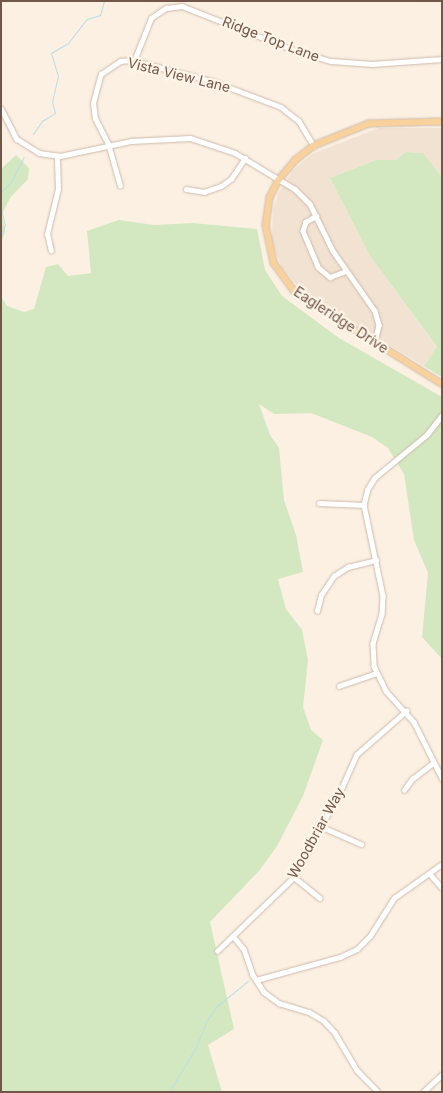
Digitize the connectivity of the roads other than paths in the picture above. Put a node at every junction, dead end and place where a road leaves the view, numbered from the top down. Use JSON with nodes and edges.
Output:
{"nodes":[{"id":1,"x":442,"y":59,"type":"edge"},
{"id":2,"x":134,"y":61,"type":"junction"},
{"id":3,"x":1,"y":108,"type":"edge"},
{"id":4,"x":442,"y":122,"type":"edge"},
{"id":5,"x":7,"y":125,"type":"junction"},
{"id":6,"x":2,"y":127,"type":"edge"},
{"id":7,"x":108,"y":144,"type":"junction"},
{"id":8,"x":314,"y":146,"type":"junction"},
{"id":9,"x":57,"y":156,"type":"junction"},
{"id":10,"x":245,"y":158,"type":"junction"},
{"id":11,"x":279,"y":180,"type":"junction"},
{"id":12,"x":120,"y":186,"type":"dead end"},
{"id":13,"x":186,"y":189,"type":"dead end"},
{"id":14,"x":316,"y":216,"type":"junction"},
{"id":15,"x":51,"y":251,"type":"dead end"},
{"id":16,"x":346,"y":271,"type":"junction"},
{"id":17,"x":375,"y":342,"type":"junction"},
{"id":18,"x":442,"y":384,"type":"edge"},
{"id":19,"x":442,"y":416,"type":"edge"},
{"id":20,"x":319,"y":503,"type":"dead end"},
{"id":21,"x":364,"y":505,"type":"junction"},
{"id":22,"x":376,"y":560,"type":"junction"},
{"id":23,"x":317,"y":611,"type":"dead end"},
{"id":24,"x":376,"y":673,"type":"junction"},
{"id":25,"x":339,"y":686,"type":"dead end"},
{"id":26,"x":406,"y":711,"type":"junction"},
{"id":27,"x":432,"y":764,"type":"junction"},
{"id":28,"x":442,"y":778,"type":"edge"},
{"id":29,"x":404,"y":790,"type":"dead end"},
{"id":30,"x":320,"y":826,"type":"junction"},
{"id":31,"x":361,"y":844,"type":"dead end"},
{"id":32,"x":442,"y":864,"type":"edge"},
{"id":33,"x":430,"y":874,"type":"junction"},
{"id":34,"x":294,"y":877,"type":"junction"},
{"id":35,"x":442,"y":888,"type":"edge"},
{"id":36,"x":320,"y":898,"type":"dead end"},
{"id":37,"x":233,"y":936,"type":"junction"},
{"id":38,"x":217,"y":951,"type":"dead end"},
{"id":39,"x":256,"y":980,"type":"junction"},
{"id":40,"x":442,"y":1074,"type":"edge"},
{"id":41,"x":378,"y":1092,"type":"edge"},
{"id":42,"x":423,"y":1092,"type":"edge"}],
"edges":[{"from":1,"to":2,"type":"street","name":"Ridge Top Lane"},
{"from":2,"to":7,"type":"street","name":"Vista View Lane"},
{"from":2,"to":8,"type":"street","name":"Vista View Lane"},
{"from":3,"to":5,"type":"street"},
{"from":4,"to":8,"type":"main road","name":"Eagleridge Drive"},
{"from":5,"to":6,"type":"street"},
{"from":5,"to":9,"type":"street"},
{"from":7,"to":9,"type":"street"},
{"from":7,"to":10,"type":"street"},
{"from":7,"to":12,"type":"street","name":"Vista View Lane"},
{"from":8,"to":11,"type":"main road","name":"Eagleridge Drive"},
{"from":9,"to":15,"type":"street"},
{"from":10,"to":11,"type":"street"},
{"from":10,"to":13,"type":"street"},
{"from":11,"to":14,"type":"street"},
{"from":11,"to":17,"type":"main road","name":"Eagleridge Drive"},
{"from":14,"to":16,"type":"street"},
{"from":14,"to":16,"type":"street"},
{"from":16,"to":17,"type":"street"},
{"from":17,"to":18,"type":"main road","name":"Eagleridge Drive"},
{"from":19,"to":21,"type":"street"},
{"from":20,"to":21,"type":"street"},
{"from":21,"to":22,"type":"street"},
{"from":22,"to":23,"type":"street"},
{"from":22,"to":24,"type":"street"},
{"from":24,"to":25,"type":"street"},
{"from":24,"to":26,"type":"street"},
{"from":26,"to":27,"type":"street"},
{"from":26,"to":30,"type":"street","name":"Woodbriar Way"},
{"from":27,"to":28,"type":"street"},
{"from":27,"to":29,"type":"street"},
{"from":30,"to":31,"type":"street"},
{"from":30,"to":34,"type":"street","name":"Woodbriar Way"},
{"from":32,"to":33,"type":"street"},
{"from":33,"to":35,"type":"street"},
{"from":33,"to":39,"type":"street"},
{"from":34,"to":36,"type":"street"},
{"from":34,"to":37,"type":"street","name":"Woodbriar Way"},
{"from":37,"to":38,"type":"street","name":"Woodbriar Way"},
{"from":37,"to":39,"type":"street"},
{"from":39,"to":41,"type":"street"},
{"from":40,"to":42,"type":"street"}]}
